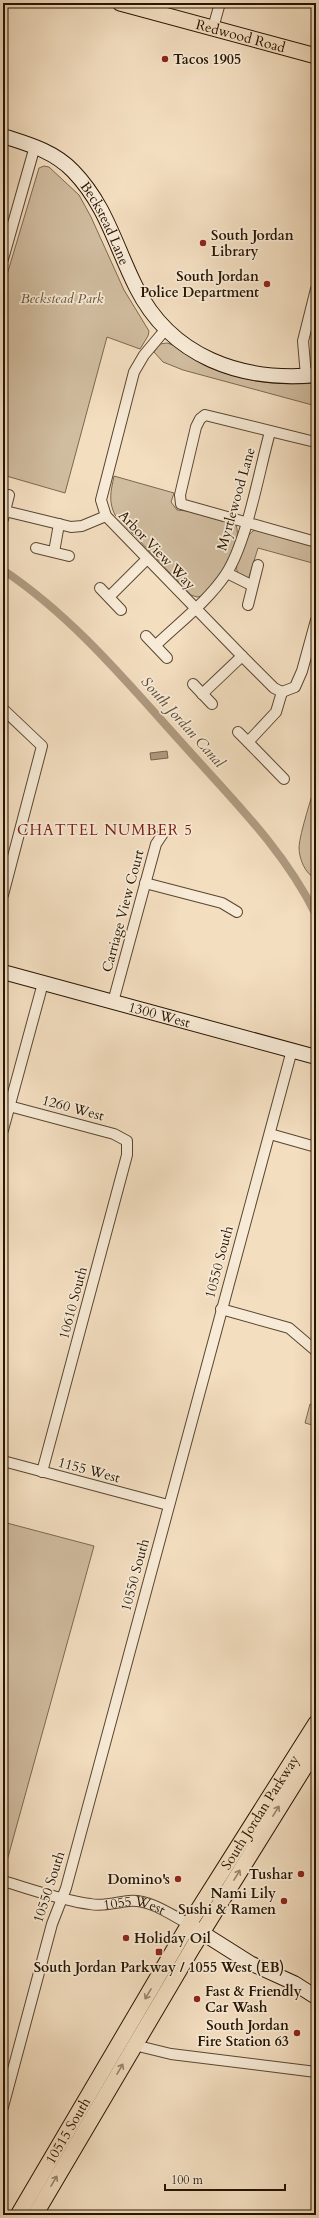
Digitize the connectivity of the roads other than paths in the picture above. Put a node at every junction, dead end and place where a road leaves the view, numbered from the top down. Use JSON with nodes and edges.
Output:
{"nodes":[{"id":1,"x":120,"y":3,"type":"edge"},
{"id":2,"x":220,"y":3,"type":"edge"},
{"id":3,"x":213,"y":28,"type":"junction"},
{"id":4,"x":316,"y":56,"type":"edge"},
{"id":5,"x":3,"y":136,"type":"edge"},
{"id":6,"x":35,"y":146,"type":"junction"},
{"id":7,"x":3,"y":259,"type":"edge"},
{"id":8,"x":316,"y":289,"type":"edge"},
{"id":9,"x":165,"y":330,"type":"junction"},
{"id":10,"x":311,"y":375,"type":"edge"},
{"id":11,"x":270,"y":432,"type":"junction"},
{"id":12,"x":311,"y":441,"type":"dead end"},
{"id":13,"x":10,"y":495,"type":"dead end"},
{"id":14,"x":4,"y":515,"type":"edge"},
{"id":15,"x":106,"y":516,"type":"junction"},
{"id":16,"x":246,"y":522,"type":"junction"},
{"id":17,"x":59,"y":524,"type":"junction"},
{"id":18,"x":316,"y":542,"type":"edge"},
{"id":19,"x":36,"y":548,"type":"dead end"},
{"id":20,"x":54,"y":552,"type":"junction"},
{"id":21,"x":69,"y":556,"type":"dead end"},
{"id":22,"x":147,"y":559,"type":"junction"},
{"id":23,"x":258,"y":565,"type":"dead end"},
{"id":24,"x":227,"y":573,"type":"junction"},
{"id":25,"x":251,"y":585,"type":"junction"},
{"id":26,"x":100,"y":588,"type":"dead end"},
{"id":27,"x":109,"y":597,"type":"junction"},
{"id":28,"x":248,"y":605,"type":"dead end"},
{"id":29,"x":194,"y":608,"type":"junction"},
{"id":30,"x":121,"y":610,"type":"dead end"},
{"id":31,"x":316,"y":620,"type":"edge"},
{"id":32,"x":146,"y":636,"type":"dead end"},
{"id":33,"x":156,"y":645,"type":"junction"},
{"id":34,"x":242,"y":656,"type":"junction"},
{"id":35,"x":167,"y":658,"type":"dead end"},
{"id":36,"x":193,"y":684,"type":"dead end"},
{"id":37,"x":282,"y":692,"type":"junction"},
{"id":38,"x":202,"y":694,"type":"junction"},
{"id":39,"x":212,"y":704,"type":"dead end"},
{"id":40,"x":3,"y":709,"type":"edge"},
{"id":41,"x":238,"y":732,"type":"dead end"},
{"id":42,"x":248,"y":742,"type":"junction"},
{"id":43,"x":284,"y":779,"type":"dead end"},
{"id":44,"x":166,"y":828,"type":"dead end"},
{"id":45,"x":146,"y":882,"type":"junction"},
{"id":46,"x":3,"y":894,"type":"edge"},
{"id":47,"x":237,"y":912,"type":"dead end"},
{"id":48,"x":3,"y":972,"type":"edge"},
{"id":49,"x":43,"y":983,"type":"junction"},
{"id":50,"x":113,"y":1002,"type":"junction"},
{"id":51,"x":292,"y":1050,"type":"junction"},
{"id":52,"x":316,"y":1057,"type":"edge"},
{"id":53,"x":9,"y":1106,"type":"junction"},
{"id":54,"x":3,"y":1130,"type":"edge"},
{"id":55,"x":270,"y":1134,"type":"junction"},
{"id":56,"x":127,"y":1141,"type":"joint"},
{"id":57,"x":316,"y":1148,"type":"edge"},
{"id":58,"x":221,"y":1308,"type":"junction"},
{"id":59,"x":316,"y":1351,"type":"edge"},
{"id":60,"x":3,"y":1461,"type":"edge"},
{"id":61,"x":42,"y":1472,"type":"junction"},
{"id":62,"x":168,"y":1505,"type":"junction"},
{"id":63,"x":316,"y":1723,"type":"edge"},
{"id":64,"x":316,"y":1749,"type":"edge"},
{"id":65,"x":292,"y":1772,"type":"junction"},
{"id":66,"x":3,"y":1881,"type":"edge"},
{"id":67,"x":63,"y":1898,"type":"junction"},
{"id":68,"x":189,"y":1924,"type":"junction"},
{"id":69,"x":202,"y":1933,"type":"junction"},
{"id":70,"x":316,"y":1997,"type":"edge"},
{"id":71,"x":128,"y":2046,"type":"junction"},
{"id":72,"x":316,"y":2072,"type":"edge"},
{"id":73,"x":3,"y":2107,"type":"edge"},
{"id":74,"x":18,"y":2215,"type":"edge"},
{"id":75,"x":35,"y":2215,"type":"edge"}],
"edges":[{"from":1,"to":3,"type":"main road","name":"Redwood Road"},
{"from":2,"to":3,"type":"street"},
{"from":3,"to":4,"type":"main road","name":"Redwood Road"},
{"from":5,"to":6,"type":"street","name":"Beckstead Lane"},
{"from":6,"to":7,"type":"street"},
{"from":6,"to":9,"type":"street","name":"Beckstead Lane"},
{"from":8,"to":10,"type":"street"},
{"from":9,"to":10,"type":"street","name":"Beckstead Lane"},
{"from":9,"to":15,"type":"street","name":"Arbor View Way"},
{"from":11,"to":12,"type":"street"},
{"from":11,"to":16,"type":"street","name":"Myrtlewood Lane"},
{"from":11,"to":16,"type":"street"},
{"from":13,"to":14,"type":"street"},
{"from":14,"to":17,"type":"street"},
{"from":15,"to":17,"type":"street"},
{"from":15,"to":22,"type":"street","name":"Arbor View Way"},
{"from":16,"to":18,"type":"street"},
{"from":16,"to":24,"type":"street","name":"Myrtlewood Lane"},
{"from":17,"to":20,"type":"street"},
{"from":19,"to":20,"type":"street"},
{"from":20,"to":21,"type":"street"},
{"from":22,"to":27,"type":"street"},
{"from":22,"to":29,"type":"street","name":"Arbor View Way"},
{"from":23,"to":25,"type":"street"},
{"from":24,"to":25,"type":"street"},
{"from":24,"to":29,"type":"street","name":"Myrtlewood Lane"},
{"from":25,"to":28,"type":"street"},
{"from":26,"to":27,"type":"street"},
{"from":27,"to":30,"type":"street"},
{"from":29,"to":33,"type":"street","name":"Myrtlewood Lane"},
{"from":29,"to":34,"type":"street","name":"Arbor View Way"},
{"from":31,"to":37,"type":"street"},
{"from":32,"to":33,"type":"street"},
{"from":33,"to":35,"type":"street"},
{"from":34,"to":37,"type":"street","name":"Arbor View Way"},
{"from":34,"to":38,"type":"street"},
{"from":36,"to":38,"type":"street"},
{"from":37,"to":42,"type":"street"},
{"from":38,"to":39,"type":"street"},
{"from":40,"to":46,"type":"street"},
{"from":41,"to":42,"type":"street"},
{"from":42,"to":43,"type":"street"},
{"from":44,"to":45,"type":"street","name":"Carriage View Court"},
{"from":45,"to":47,"type":"street"},
{"from":45,"to":50,"type":"street","name":"Carriage View Court"},
{"from":48,"to":49,"type":"street","name":"1300 West"},
{"from":49,"to":50,"type":"street","name":"1300 West"},
{"from":49,"to":53,"type":"street"},
{"from":50,"to":51,"type":"street","name":"1300 West"},
{"from":51,"to":52,"type":"street","name":"1300 West"},
{"from":51,"to":55,"type":"street","name":"10550 South"},
{"from":53,"to":54,"type":"street"},
{"from":53,"to":56,"type":"street","name":"1260 West"},
{"from":55,"to":57,"type":"street"},
{"from":55,"to":58,"type":"street","name":"10550 South"},
{"from":56,"to":61,"type":"street","name":"10610 South"},
{"from":58,"to":59,"type":"street"},
{"from":58,"to":62,"type":"street","name":"10550 South"},
{"from":60,"to":61,"type":"street","name":"1155 West"},
{"from":61,"to":62,"type":"street","name":"1155 West"},
{"from":62,"to":67,"type":"street","name":"10550 South"},
{"from":63,"to":65,"type":"main road","name":"South Jordan Parkway"},
{"from":64,"to":65,"type":"main road","name":"South Jordan Parkway"},
{"from":65,"to":68,"type":"main road","name":"South Jordan Parkway"},
{"from":69,"to":65,"type":"main road","name":"South Jordan Parkway","one_way":true},
{"from":66,"to":67,"type":"street","name":"1055 West"},
{"from":67,"to":68,"type":"street","name":"1055 West"},
{"from":67,"to":73,"type":"street","name":"10550 South"},
{"from":68,"to":69,"type":"street","name":"1055 West"},
{"from":68,"to":71,"type":"main road","name":"South Jordan Parkway","one_way":true},
{"from":69,"to":70,"type":"street","name":"1055 West"},
{"from":69,"to":71,"type":"main road","name":"South Jordan Parkway"},
{"from":71,"to":72,"type":"street"},
{"from":71,"to":74,"type":"main road","name":"10515 South"},
{"from":75,"to":71,"type":"main road","name":"10515 South","one_way":true}]}
